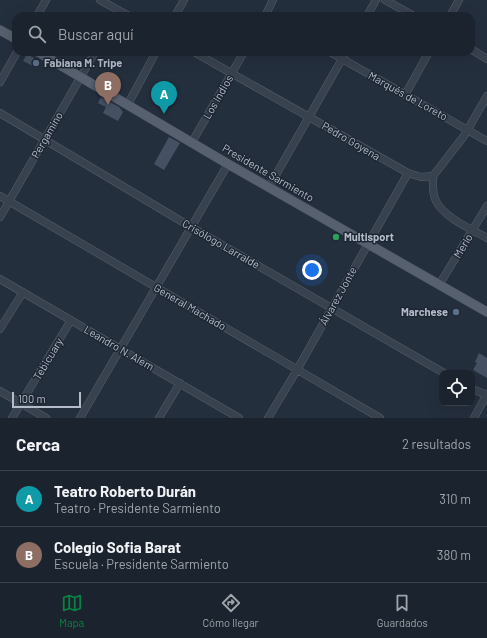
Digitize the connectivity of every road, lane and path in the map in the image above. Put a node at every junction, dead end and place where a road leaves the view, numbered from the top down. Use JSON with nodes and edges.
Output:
{"nodes":[{"id":1,"x":46,"y":0,"type":"edge"},
{"id":2,"x":100,"y":0,"type":"edge"},
{"id":3,"x":184,"y":0,"type":"edge"},
{"id":4,"x":274,"y":0,"type":"edge"},
{"id":5,"x":376,"y":0,"type":"edge"},
{"id":6,"x":385,"y":0,"type":"edge"},
{"id":7,"x":459,"y":0,"type":"edge"},
{"id":8,"x":39,"y":12,"type":"edge"},
{"id":9,"x":115,"y":12,"type":"edge"},
{"id":10,"x":177,"y":12,"type":"edge"},
{"id":11,"x":267,"y":12,"type":"edge"},
{"id":12,"x":369,"y":12,"type":"edge"},
{"id":13,"x":407,"y":12,"type":"edge"},
{"id":14,"x":452,"y":12,"type":"edge"},
{"id":15,"x":0,"y":30,"type":"edge"},
{"id":16,"x":12,"y":37,"type":"edge"},
{"id":17,"x":475,"y":52,"type":"edge"},
{"id":18,"x":15,"y":56,"type":"edge"},
{"id":19,"x":45,"y":56,"type":"edge"},
{"id":20,"x":92,"y":56,"type":"edge"},
{"id":21,"x":154,"y":56,"type":"edge"},
{"id":22,"x":201,"y":56,"type":"edge"},
{"id":23,"x":242,"y":56,"type":"edge"},
{"id":24,"x":337,"y":56,"type":"edge"},
{"id":25,"x":344,"y":56,"type":"edge"},
{"id":26,"x":427,"y":56,"type":"edge"},
{"id":27,"x":342,"y":59,"type":"junction"},
{"id":28,"x":487,"y":59,"type":"edge"},
{"id":29,"x":232,"y":74,"type":"junction"},
{"id":30,"x":81,"y":77,"type":"junction"},
{"id":31,"x":0,"y":82,"type":"edge"},
{"id":32,"x":405,"y":95,"type":"junction"},
{"id":33,"x":487,"y":96,"type":"edge"},
{"id":34,"x":128,"y":104,"type":"junction"},
{"id":35,"x":0,"y":113,"type":"edge"},
{"id":36,"x":310,"y":117,"type":"junction"},
{"id":37,"x":468,"y":130,"type":"junction"},
{"id":38,"x":45,"y":139,"type":"junction"},
{"id":39,"x":487,"y":141,"type":"edge"},
{"id":40,"x":192,"y":142,"type":"junction"},
{"id":41,"x":228,"y":164,"type":"junction"},
{"id":42,"x":408,"y":173,"type":"junction"},
{"id":43,"x":433,"y":176,"type":"junction"},
{"id":44,"x":269,"y":187,"type":"junction"},
{"id":45,"x":0,"y":196,"type":"edge"},
{"id":46,"x":9,"y":201,"type":"junction"},
{"id":47,"x":487,"y":206,"type":"edge"},
{"id":48,"x":0,"y":217,"type":"edge"},
{"id":49,"x":191,"y":226,"type":"junction"},
{"id":50,"x":473,"y":230,"type":"junction"},
{"id":51,"x":487,"y":238,"type":"edge"},
{"id":52,"x":368,"y":244,"type":"junction"},
{"id":53,"x":0,"y":279,"type":"edge"},
{"id":54,"x":440,"y":285,"type":"junction"},
{"id":55,"x":157,"y":288,"type":"junction"},
{"id":56,"x":22,"y":292,"type":"junction"},
{"id":57,"x":332,"y":308,"type":"junction"},
{"id":58,"x":487,"y":312,"type":"edge"},
{"id":59,"x":71,"y":320,"type":"junction"},
{"id":60,"x":0,"y":329,"type":"edge"},
{"id":61,"x":120,"y":349,"type":"junction"},
{"id":62,"x":297,"y":370,"type":"junction"},
{"id":63,"x":439,"y":370,"type":"edge"},
{"id":64,"x":180,"y":384,"type":"junction"},
{"id":65,"x":475,"y":390,"type":"edge"},
{"id":66,"x":0,"y":391,"type":"edge"},
{"id":67,"x":487,"y":395,"type":"edge"},
{"id":68,"x":21,"y":403,"type":"junction"},
{"id":69,"x":12,"y":418,"type":"edge"},
{"id":70,"x":46,"y":418,"type":"edge"},
{"id":71,"x":80,"y":418,"type":"edge"},
{"id":72,"x":159,"y":418,"type":"edge"},
{"id":73,"x":239,"y":418,"type":"edge"},
{"id":74,"x":268,"y":418,"type":"edge"},
{"id":75,"x":380,"y":418,"type":"edge"},
{"id":76,"x":474,"y":418,"type":"edge"}],
"edges":[{"from":1,"to":8,"type":"street"},
{"from":2,"to":9,"type":"street"},
{"from":3,"to":10,"type":"street"},
{"from":4,"to":11,"type":"street"},
{"from":5,"to":12,"type":"street"},
{"from":6,"to":13,"type":"street"},
{"from":7,"to":14,"type":"street"},
{"from":15,"to":16,"type":"main road"},
{"from":17,"to":28,"type":"street"},
{"from":18,"to":31,"type":"street"},
{"from":19,"to":30,"type":"main road","name":"Presidente Sarmiento"},
{"from":20,"to":30,"type":"street","name":"Pergamino"},
{"from":21,"to":34,"type":"street"},
{"from":22,"to":29,"type":"street","name":"Pedro Goyena"},
{"from":23,"to":29,"type":"street","name":"Los Indios"},
{"from":24,"to":27,"type":"street","name":"Marqués de Loreto"},
{"from":25,"to":27,"type":"street"},
{"from":26,"to":32,"type":"street"},
{"from":27,"to":32,"type":"street","name":"Marqués de Loreto"},
{"from":27,"to":36,"type":"street"},
{"from":29,"to":36,"type":"street","name":"Pedro Goyena"},
{"from":29,"to":40,"type":"street","name":"Los Indios"},
{"from":30,"to":34,"type":"main road","name":"Presidente Sarmiento"},
{"from":30,"to":38,"type":"street","name":"Pergamino"},
{"from":32,"to":37,"type":"street","name":"Marqués de Loreto"},
{"from":33,"to":37,"type":"street"},
{"from":34,"to":40,"type":"main road","name":"Presidente Sarmiento"},
{"from":35,"to":38,"type":"street","name":"Crisólogo Larralde"},
{"from":36,"to":42,"type":"street","name":"Pedro Goyena"},
{"from":36,"to":44,"type":"street"},
{"from":37,"to":39,"type":"street","name":"Marqués de Loreto"},
{"from":37,"to":43,"type":"street"},
{"from":38,"to":46,"type":"street","name":"Pergamino"},
{"from":38,"to":49,"type":"street","name":"Crisólogo Larralde"},
{"from":40,"to":41,"type":"main road","name":"Presidente Sarmiento"},
{"from":41,"to":44,"type":"main road","name":"Presidente Sarmiento"},
{"from":41,"to":49,"type":"street"},
{"from":42,"to":43,"type":"street","name":"Pedro Goyena"},
{"from":42,"to":52,"type":"street","name":"Álvarez Jonte"},
{"from":43,"to":50,"type":"street"},
{"from":44,"to":52,"type":"main road","name":"Presidente Sarmiento"},
{"from":45,"to":46,"type":"street","name":"General Machado"},
{"from":46,"to":48,"type":"street","name":"Pergamino"},
{"from":46,"to":55,"type":"street","name":"General Machado"},
{"from":47,"to":50,"type":"street","name":"Merlo"},
{"from":49,"to":55,"type":"street"},
{"from":49,"to":57,"type":"street","name":"Crisólogo Larralde"},
{"from":50,"to":51,"type":"street"},
{"from":50,"to":54,"type":"street","name":"Merlo"},
{"from":52,"to":54,"type":"main road","name":"Presidente Sarmiento"},
{"from":52,"to":57,"type":"street","name":"Álvarez Jonte"},
{"from":53,"to":56,"type":"street","name":"Leandro N. Alem"},
{"from":54,"to":58,"type":"main road","name":"Presidente Sarmiento"},
{"from":55,"to":61,"type":"street"},
{"from":55,"to":62,"type":"street","name":"General Machado"},
{"from":56,"to":59,"type":"street","name":"Leandro N. Alem"},
{"from":56,"to":60,"type":"street"},
{"from":57,"to":62,"type":"street","name":"Álvarez Jonte"},
{"from":57,"to":63,"type":"street","name":"Crisólogo Larralde"},
{"from":59,"to":61,"type":"street","name":"Leandro N. Alem"},
{"from":59,"to":68,"type":"street","name":"Tebicuary"},
{"from":61,"to":64,"type":"street","name":"Leandro N. Alem"},
{"from":61,"to":71,"type":"street"},
{"from":62,"to":74,"type":"street","name":"Álvarez Jonte"},
{"from":62,"to":75,"type":"street","name":"General Machado"},
{"from":64,"to":72,"type":"street"},
{"from":64,"to":73,"type":"street","name":"Leandro N. Alem"},
{"from":65,"to":67,"type":"street"},
{"from":66,"to":68,"type":"street"},
{"from":67,"to":76,"type":"street"},
{"from":68,"to":69,"type":"street","name":"Tebicuary"},
{"from":68,"to":70,"type":"street"}]}
